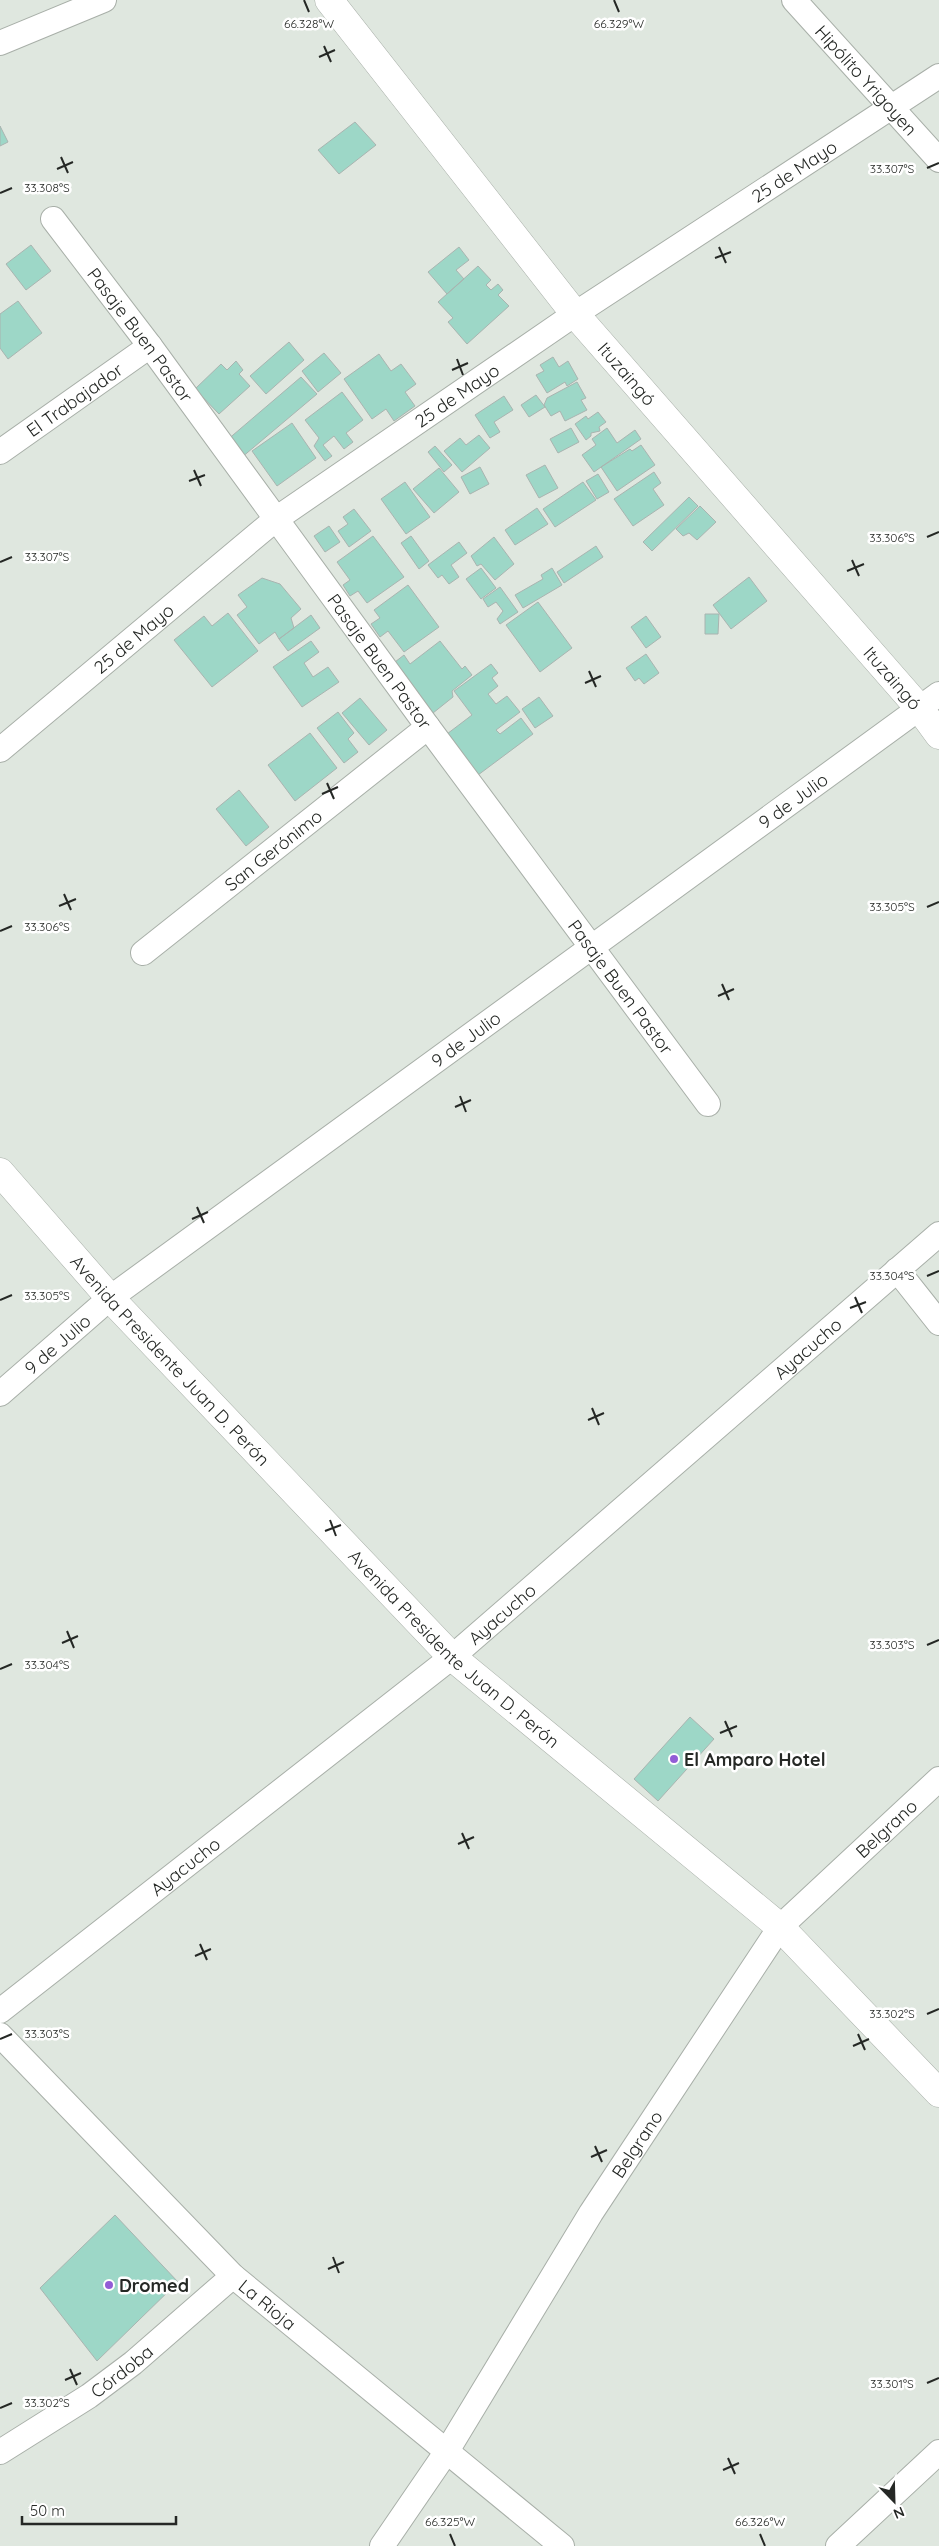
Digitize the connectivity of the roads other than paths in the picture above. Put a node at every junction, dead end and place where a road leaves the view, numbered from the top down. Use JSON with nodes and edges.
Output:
{"nodes":[{"id":1,"x":104,"y":0,"type":"edge"},
{"id":2,"x":329,"y":0,"type":"edge"},
{"id":3,"x":794,"y":0,"type":"edge"},
{"id":4,"x":0,"y":43,"type":"edge"},
{"id":5,"x":939,"y":76,"type":"edge"},
{"id":6,"x":891,"y":108,"type":"junction"},
{"id":7,"x":939,"y":160,"type":"edge"},
{"id":8,"x":53,"y":219,"type":"dead end"},
{"id":9,"x":575,"y":314,"type":"junction"},
{"id":10,"x":150,"y":346,"type":"junction"},
{"id":11,"x":0,"y":452,"type":"edge"},
{"id":12,"x":276,"y":519,"type":"junction"},
{"id":13,"x":929,"y":701,"type":"edge"},
{"id":14,"x":428,"y":727,"type":"junction"},
{"id":15,"x":939,"y":735,"type":"edge"},
{"id":16,"x":0,"y":750,"type":"edge"},
{"id":17,"x":590,"y":946,"type":"junction"},
{"id":18,"x":143,"y":953,"type":"dead end"},
{"id":19,"x":708,"y":1104,"type":"dead end"},
{"id":20,"x":0,"y":1172,"type":"edge"},
{"id":21,"x":939,"y":1234,"type":"edge"},
{"id":22,"x":897,"y":1270,"type":"junction"},
{"id":23,"x":110,"y":1298,"type":"junction"},
{"id":24,"x":939,"y":1323,"type":"edge"},
{"id":25,"x":0,"y":1394,"type":"edge"},
{"id":26,"x":452,"y":1658,"type":"junction"},
{"id":27,"x":939,"y":1779,"type":"edge"},
{"id":28,"x":780,"y":1927,"type":"junction"},
{"id":29,"x":0,"y":2011,"type":"edge"},
{"id":30,"x":0,"y":2034,"type":"edge"},
{"id":31,"x":939,"y":2093,"type":"edge"},
{"id":32,"x":233,"y":2276,"type":"junction"},
{"id":33,"x":447,"y":2451,"type":"junction"},
{"id":34,"x":0,"y":2452,"type":"edge"},
{"id":35,"x":939,"y":2452,"type":"edge"},
{"id":36,"x":382,"y":2546,"type":"edge"},
{"id":37,"x":562,"y":2546,"type":"edge"},
{"id":38,"x":838,"y":2546,"type":"edge"}],
"edges":[{"from":1,"to":4,"type":"street"},
{"from":2,"to":9,"type":"street","name":"Ituzaingó"},
{"from":3,"to":6,"type":"street","name":"Hipólito Yrigoyen"},
{"from":5,"to":6,"type":"street","name":"25 de Mayo"},
{"from":6,"to":7,"type":"street","name":"Hipólito Yrigoyen"},
{"from":6,"to":9,"type":"street","name":"25 de Mayo"},
{"from":8,"to":10,"type":"street","name":"Pasaje Buen Pastor"},
{"from":9,"to":12,"type":"street","name":"25 de Mayo"},
{"from":9,"to":13,"type":"street","name":"Ituzaingó"},
{"from":10,"to":11,"type":"street","name":"El Trabajador"},
{"from":10,"to":12,"type":"street","name":"Pasaje Buen Pastor"},
{"from":12,"to":14,"type":"street","name":"Pasaje Buen Pastor"},
{"from":12,"to":16,"type":"street","name":"25 de Mayo"},
{"from":13,"to":15,"type":"street","name":"Ituzaingó"},
{"from":13,"to":17,"type":"street","name":"9 de Julio"},
{"from":14,"to":17,"type":"street","name":"Pasaje Buen Pastor"},
{"from":14,"to":18,"type":"street","name":"San Gerónimo"},
{"from":17,"to":19,"type":"street","name":"Pasaje Buen Pastor"},
{"from":17,"to":23,"type":"street","name":"9 de Julio"},
{"from":20,"to":23,"type":"street","name":"Avenida Presidente Juan D. Perón"},
{"from":21,"to":22,"type":"street","name":"Ayacucho"},
{"from":22,"to":24,"type":"street"},
{"from":22,"to":26,"type":"street","name":"Ayacucho"},
{"from":23,"to":25,"type":"street","name":"9 de Julio"},
{"from":23,"to":26,"type":"street","name":"Avenida Presidente Juan D. Perón"},
{"from":26,"to":28,"type":"street","name":"Avenida Presidente Juan D. Perón"},
{"from":26,"to":29,"type":"street","name":"Ayacucho"},
{"from":27,"to":28,"type":"street","name":"Belgrano"},
{"from":28,"to":31,"type":"street","name":"Avenida Presidente Juan D. Perón"},
{"from":28,"to":33,"type":"street","name":"Belgrano"},
{"from":30,"to":32,"type":"street","name":"La Rioja"},
{"from":32,"to":33,"type":"street","name":"La Rioja"},
{"from":32,"to":34,"type":"street","name":"Córdoba"},
{"from":33,"to":36,"type":"street","name":"Belgrano"},
{"from":33,"to":37,"type":"street","name":"La Rioja"},
{"from":35,"to":38,"type":"street"}]}
